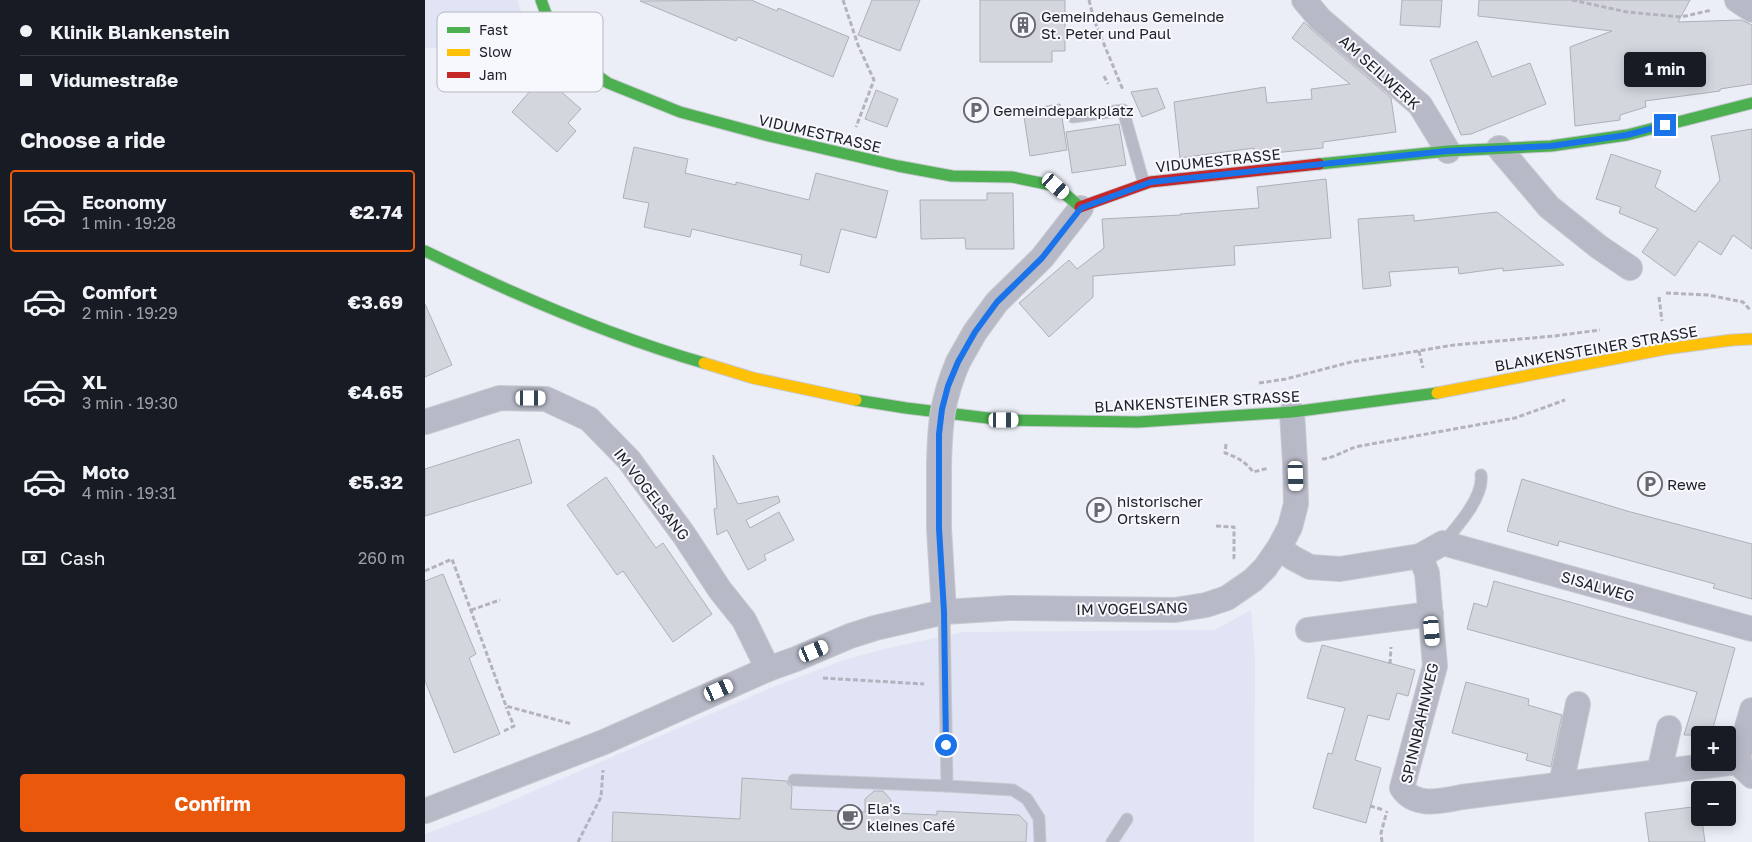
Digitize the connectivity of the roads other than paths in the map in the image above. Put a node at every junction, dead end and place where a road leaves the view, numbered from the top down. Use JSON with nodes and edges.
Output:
{"nodes":[{"id":1,"x":541,"y":0,"type":"edge"},
{"id":2,"x":1305,"y":0,"type":"edge"},
{"id":3,"x":546,"y":12,"type":"edge"},
{"id":4,"x":603,"y":79,"type":"edge"},
{"id":5,"x":1752,"y":103,"type":"edge"},
{"id":6,"x":1073,"y":117,"type":"dead end"},
{"id":7,"x":1499,"y":148,"type":"junction"},
{"id":8,"x":1447,"y":151,"type":"junction"},
{"id":9,"x":1144,"y":184,"type":"junction"},
{"id":10,"x":1081,"y":208,"type":"junction"},
{"id":11,"x":425,"y":251,"type":"edge"},
{"id":12,"x":1629,"y":268,"type":"dead end"},
{"id":13,"x":1752,"y":339,"type":"edge"},
{"id":14,"x":1291,"y":412,"type":"junction"},
{"id":15,"x":425,"y":422,"type":"edge"},
{"id":16,"x":1481,"y":475,"type":"dead end"},
{"id":17,"x":1443,"y":543,"type":"junction"},
{"id":18,"x":1279,"y":548,"type":"junction"},
{"id":19,"x":1420,"y":556,"type":"junction"},
{"id":20,"x":944,"y":612,"type":"junction"},
{"id":21,"x":1431,"y":614,"type":"junction"},
{"id":22,"x":1752,"y":629,"type":"edge"},
{"id":23,"x":1308,"y":630,"type":"dead end"},
{"id":24,"x":768,"y":668,"type":"junction"},
{"id":25,"x":1578,"y":704,"type":"dead end"},
{"id":26,"x":1752,"y":710,"type":"edge"},
{"id":27,"x":1669,"y":728,"type":"dead end"},
{"id":28,"x":1744,"y":769,"type":"edge"},
{"id":29,"x":1659,"y":772,"type":"junction"},
{"id":30,"x":795,"y":780,"type":"dead end"},
{"id":31,"x":1561,"y":784,"type":"junction"},
{"id":32,"x":947,"y":786,"type":"junction"},
{"id":33,"x":425,"y":811,"type":"edge"},
{"id":34,"x":1127,"y":819,"type":"dead end"},
{"id":35,"x":1040,"y":842,"type":"edge"},
{"id":36,"x":1111,"y":842,"type":"edge"}],
"edges":[{"from":1,"to":3,"type":"main road","name":"VIDUMESTRASSE"},
{"from":2,"to":8,"type":"street","name":"AM SEILWERK"},
{"from":4,"to":10,"type":"main road","name":"VIDUMESTRASSE"},
{"from":5,"to":7,"type":"main road","name":"VIDUMESTRASSE"},
{"from":6,"to":9,"type":"lane"},
{"from":7,"to":8,"type":"main road","name":"VIDUMESTRASSE"},
{"from":7,"to":12,"type":"street"},
{"from":8,"to":9,"type":"main road","name":"VIDUMESTRASSE"},
{"from":9,"to":10,"type":"main road","name":"VIDUMESTRASSE"},
{"from":10,"to":20,"type":"street","bridge":true},
{"from":11,"to":14,"type":"main road","name":"BLANKENSTEINER STRASSE"},
{"from":13,"to":14,"type":"main road","name":"BLANKENSTEINER STRASSE"},
{"from":14,"to":18,"type":"street","name":"IM VOGELSANG"},
{"from":15,"to":24,"type":"street","name":"IM VOGELSANG"},
{"from":16,"to":17,"type":"lane"},
{"from":17,"to":19,"type":"street"},
{"from":17,"to":22,"type":"street","name":"SISALWEG"},
{"from":18,"to":19,"type":"street"},
{"from":18,"to":20,"type":"street","name":"IM VOGELSANG"},
{"from":19,"to":21,"type":"street","name":"SPINNBAHNWEG"},
{"from":20,"to":24,"type":"street","name":"IM VOGELSANG"},
{"from":20,"to":32,"type":"lane"},
{"from":21,"to":23,"type":"street"},
{"from":21,"to":31,"type":"street","name":"SPINNBAHNWEG"},
{"from":24,"to":33,"type":"street","name":"IM VOGELSANG"},
{"from":25,"to":31,"type":"street"},
{"from":26,"to":28,"type":"street","name":"SPINNBAHNWEG"},
{"from":27,"to":29,"type":"street"},
{"from":28,"to":29,"type":"street","name":"SPINNBAHNWEG"},
{"from":29,"to":31,"type":"street","name":"SPINNBAHNWEG"},
{"from":30,"to":32,"type":"lane"},
{"from":32,"to":35,"type":"lane"},
{"from":34,"to":36,"type":"lane"}]}
